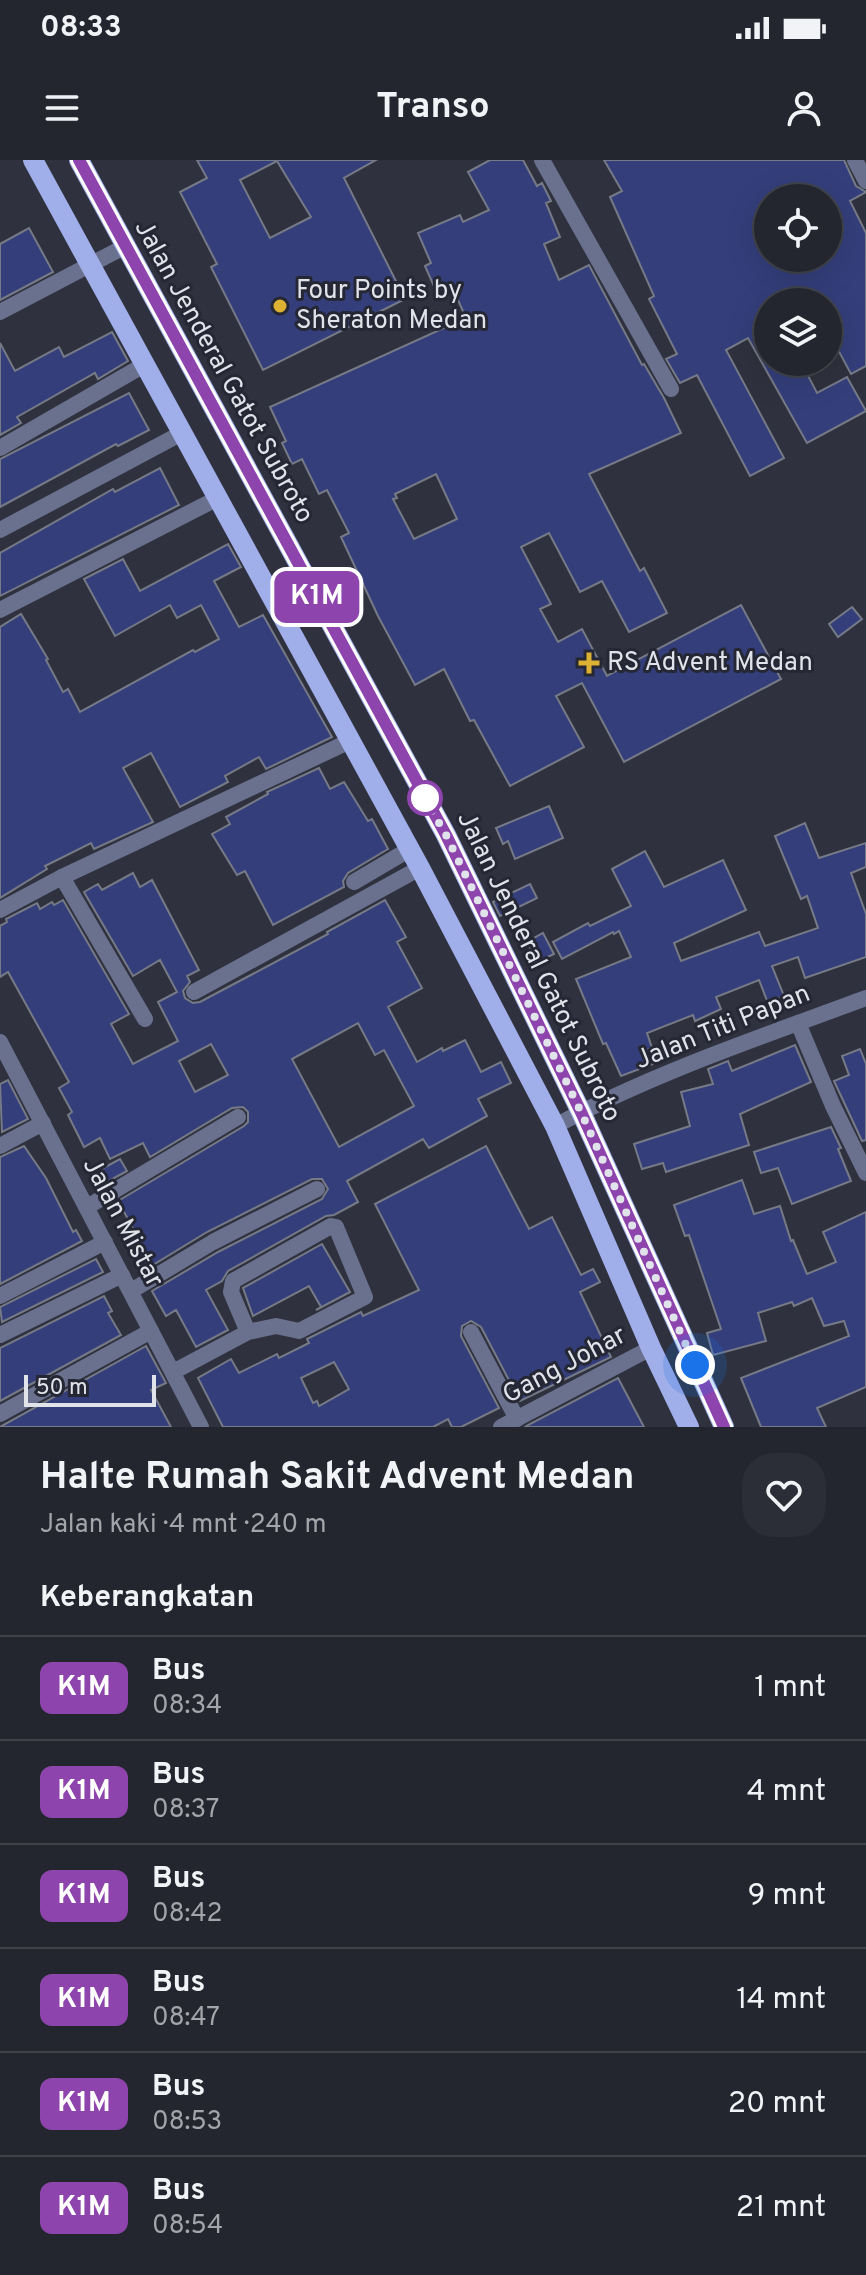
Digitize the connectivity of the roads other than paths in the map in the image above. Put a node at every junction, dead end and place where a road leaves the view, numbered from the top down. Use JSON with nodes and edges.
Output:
{"nodes":[{"id":1,"x":33,"y":160,"type":"edge"},
{"id":2,"x":79,"y":160,"type":"edge"},
{"id":3,"x":542,"y":160,"type":"edge"},
{"id":4,"x":855,"y":160,"type":"edge"},
{"id":5,"x":866,"y":181,"type":"edge"},
{"id":6,"x":124,"y":247,"type":"junction"},
{"id":7,"x":90,"y":267,"type":"junction"},
{"id":8,"x":0,"y":312,"type":"edge"},
{"id":9,"x":144,"y":365,"type":"junction"},
{"id":10,"x":671,"y":389,"type":"dead end"},
{"id":11,"x":182,"y":433,"type":"junction"},
{"id":12,"x":0,"y":448,"type":"edge"},
{"id":13,"x":218,"y":498,"type":"junction"},
{"id":14,"x":0,"y":530,"type":"edge"},
{"id":15,"x":0,"y":610,"type":"edge"},
{"id":16,"x":350,"y":741,"type":"junction"},
{"id":17,"x":410,"y":849,"type":"junction"},
{"id":18,"x":420,"y":868,"type":"junction"},
{"id":19,"x":62,"y":877,"type":"junction"},
{"id":20,"x":354,"y":882,"type":"dead end"},
{"id":21,"x":0,"y":910,"type":"edge"},
{"id":22,"x":194,"y":992,"type":"dead end"},
{"id":23,"x":866,"y":998,"type":"edge"},
{"id":24,"x":145,"y":1019,"type":"dead end"},
{"id":25,"x":798,"y":1023,"type":"junction"},
{"id":26,"x":0,"y":1042,"type":"edge"},
{"id":27,"x":581,"y":1112,"type":"junction"},
{"id":28,"x":238,"y":1117,"type":"dead end"},
{"id":29,"x":43,"y":1123,"type":"junction"},
{"id":30,"x":555,"y":1126,"type":"junction"},
{"id":31,"x":0,"y":1146,"type":"edge"},
{"id":32,"x":866,"y":1173,"type":"edge"},
{"id":33,"x":317,"y":1189,"type":"dead end"},
{"id":34,"x":87,"y":1207,"type":"junction"},
{"id":35,"x":105,"y":1242,"type":"junction"},
{"id":36,"x":122,"y":1275,"type":"junction"},
{"id":37,"x":131,"y":1291,"type":"junction"},
{"id":38,"x":0,"y":1296,"type":"edge"},
{"id":39,"x":151,"y":1331,"type":"junction"},
{"id":40,"x":248,"y":1332,"type":"junction"},
{"id":41,"x":471,"y":1332,"type":"dead end"},
{"id":42,"x":0,"y":1335,"type":"edge"},
{"id":43,"x":651,"y":1348,"type":"junction"},
{"id":44,"x":173,"y":1372,"type":"junction"},
{"id":45,"x":0,"y":1414,"type":"edge"},
{"id":46,"x":517,"y":1419,"type":"junction"},
{"id":47,"x":201,"y":1427,"type":"edge"},
{"id":48,"x":501,"y":1427,"type":"edge"},
{"id":49,"x":689,"y":1427,"type":"edge"},
{"id":50,"x":724,"y":1427,"type":"edge"}],
"edges":[{"from":1,"to":7,"type":"main road","name":"Jalan Jenderal Gatot Subroto"},
{"from":2,"to":6,"type":"main road","name":"Jalan Jenderal Gatot Subroto"},
{"from":3,"to":10,"type":"street"},
{"from":4,"to":5,"type":"street"},
{"from":6,"to":7,"type":"street"},
{"from":6,"to":27,"type":"main road","name":"Jalan Jenderal Gatot Subroto"},
{"from":7,"to":8,"type":"street"},
{"from":7,"to":9,"type":"main road","name":"Jalan Jenderal Gatot Subroto"},
{"from":9,"to":11,"type":"main road","name":"Jalan Jenderal Gatot Subroto"},
{"from":9,"to":12,"type":"street"},
{"from":11,"to":13,"type":"main road","name":"Jalan Jenderal Gatot Subroto"},
{"from":11,"to":14,"type":"street"},
{"from":13,"to":15,"type":"street"},
{"from":13,"to":16,"type":"main road","name":"Jalan Jenderal Gatot Subroto"},
{"from":16,"to":17,"type":"main road","name":"Jalan Jenderal Gatot Subroto"},
{"from":16,"to":19,"type":"street"},
{"from":17,"to":18,"type":"main road","name":"Jalan Jenderal Gatot Subroto"},
{"from":17,"to":20,"type":"street"},
{"from":18,"to":22,"type":"street"},
{"from":18,"to":30,"type":"main road","name":"Jalan Jenderal Gatot Subroto"},
{"from":19,"to":21,"type":"street"},
{"from":19,"to":24,"type":"street"},
{"from":23,"to":25,"type":"street","name":"Jalan Titi Papan"},
{"from":25,"to":27,"type":"street","name":"Jalan Titi Papan"},
{"from":25,"to":32,"type":"street"},
{"from":26,"to":29,"type":"street","name":"Jalan Mistar"},
{"from":27,"to":30,"type":"street","name":"Jalan Titi Papan"},
{"from":27,"to":50,"type":"main road","name":"Jalan Jenderal Gatot Subroto"},
{"from":28,"to":34,"type":"street"},
{"from":29,"to":31,"type":"street"},
{"from":29,"to":34,"type":"street","name":"Jalan Mistar"},
{"from":30,"to":43,"type":"main road","name":"Jalan Jenderal Gatot Subroto"},
{"from":33,"to":37,"type":"street"},
{"from":34,"to":35,"type":"street","name":"Jalan Mistar"},
{"from":35,"to":36,"type":"street","name":"Jalan Mistar"},
{"from":35,"to":38,"type":"street"},
{"from":36,"to":37,"type":"street","name":"Jalan Mistar"},
{"from":36,"to":42,"type":"street"},
{"from":37,"to":39,"type":"street","name":"Jalan Mistar"},
{"from":39,"to":44,"type":"street","name":"Jalan Mistar"},
{"from":39,"to":45,"type":"street"},
{"from":40,"to":40,"type":"street"},
{"from":40,"to":44,"type":"street"},
{"from":41,"to":46,"type":"street"},
{"from":43,"to":46,"type":"street","name":"Gang Johar"},
{"from":43,"to":49,"type":"main road","name":"Jalan Jenderal Gatot Subroto"},
{"from":44,"to":47,"type":"street","name":"Jalan Mistar"},
{"from":46,"to":48,"type":"street","name":"Gang Johar"}]}
